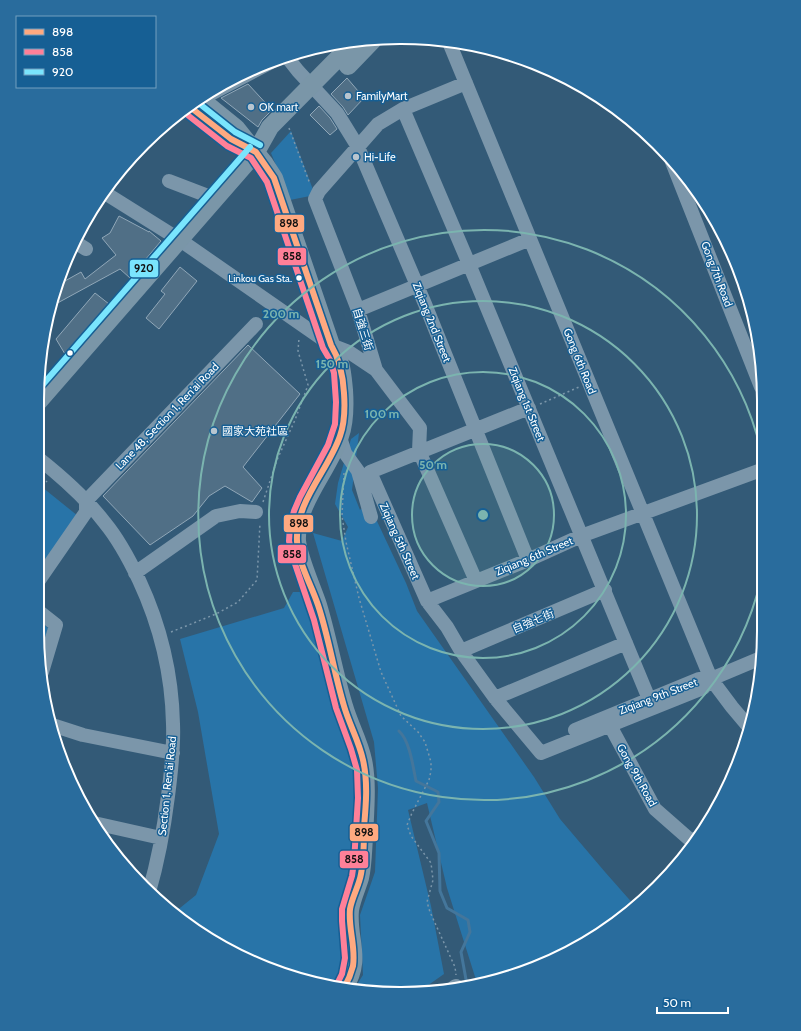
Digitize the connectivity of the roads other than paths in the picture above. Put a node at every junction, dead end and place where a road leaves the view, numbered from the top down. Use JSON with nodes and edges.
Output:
{"nodes":[{"id":1,"x":366,"y":46,"type":"edge"},
{"id":2,"x":349,"y":48,"type":"edge"},
{"id":3,"x":451,"y":48,"type":"edge"},
{"id":4,"x":291,"y":61,"type":"edge"},
{"id":5,"x":466,"y":82,"type":"junction"},
{"id":6,"x":316,"y":89,"type":"junction"},
{"id":7,"x":200,"y":105,"type":"edge"},
{"id":8,"x":403,"y":109,"type":"junction"},
{"id":9,"x":358,"y":147,"type":"junction"},
{"id":10,"x":256,"y":152,"type":"junction"},
{"id":11,"x":678,"y":176,"type":"edge"},
{"id":12,"x":169,"y":181,"type":"dead end"},
{"id":13,"x":109,"y":195,"type":"edge"},
{"id":14,"x":216,"y":199,"type":"junction"},
{"id":15,"x":530,"y":239,"type":"junction"},
{"id":16,"x":180,"y":240,"type":"junction"},
{"id":17,"x":469,"y":264,"type":"junction"},
{"id":18,"x":417,"y":286,"type":"junction"},
{"id":19,"x":358,"y":310,"type":"junction"},
{"id":20,"x":256,"y":324,"type":"dead end"},
{"id":21,"x":331,"y":345,"type":"junction"},
{"id":22,"x":376,"y":370,"type":"junction"},
{"id":23,"x":756,"y":374,"type":"edge"},
{"id":24,"x":44,"y":395,"type":"edge"},
{"id":25,"x":529,"y":408,"type":"junction"},
{"id":26,"x":475,"y":429,"type":"junction"},
{"id":27,"x":343,"y":445,"type":"junction"},
{"id":28,"x":419,"y":451,"type":"junction"},
{"id":29,"x":44,"y":463,"type":"edge"},
{"id":30,"x":757,"y":471,"type":"edge"},
{"id":31,"x":44,"y":472,"type":"edge"},
{"id":32,"x":86,"y":507,"type":"junction"},
{"id":33,"x":643,"y":514,"type":"junction"},
{"id":34,"x":258,"y":516,"type":"road end"},
{"id":35,"x":371,"y":517,"type":"dead end"},
{"id":36,"x":581,"y":536,"type":"junction"},
{"id":37,"x":528,"y":560,"type":"junction"},
{"id":38,"x":44,"y":573,"type":"edge"},
{"id":39,"x":135,"y":573,"type":"junction"},
{"id":40,"x":476,"y":581,"type":"junction"},
{"id":41,"x":604,"y":590,"type":"junction"},
{"id":42,"x":426,"y":601,"type":"junction"},
{"id":43,"x":44,"y":616,"type":"edge"},
{"id":44,"x":626,"y":643,"type":"junction"},
{"id":45,"x":461,"y":651,"type":"junction"},
{"id":46,"x":46,"y":660,"type":"edge"},
{"id":47,"x":755,"y":660,"type":"edge"},
{"id":48,"x":711,"y":679,"type":"junction"},
{"id":49,"x":495,"y":698,"type":"junction"},
{"id":50,"x":650,"y":699,"type":"junction"},
{"id":51,"x":608,"y":722,"type":"junction"},
{"id":52,"x":745,"y":723,"type":"edge"},
{"id":53,"x":57,"y":727,"type":"edge"},
{"id":54,"x":536,"y":746,"type":"joint"},
{"id":55,"x":169,"y":752,"type":"junction"},
{"id":56,"x":101,"y":825,"type":"edge"},
{"id":57,"x":158,"y":837,"type":"junction"},
{"id":58,"x":690,"y":839,"type":"edge"},
{"id":59,"x":144,"y":879,"type":"edge"},
{"id":60,"x":150,"y":885,"type":"edge"},
{"id":61,"x":347,"y":983,"type":"edge"}],
"edges":[{"from":1,"to":6,"type":"main road"},
{"from":2,"to":6,"type":"main road"},
{"from":3,"to":5,"type":"street","name":"Gong 6th Road"},
{"from":4,"to":6,"type":"street","name":"Ziqiang 2nd Street"},
{"from":5,"to":8,"type":"street"},
{"from":5,"to":15,"type":"street","name":"Gong 6th Road"},
{"from":6,"to":9,"type":"street","name":"Ziqiang 2nd Street"},
{"from":6,"to":10,"type":"main road"},
{"from":6,"to":10,"type":"main road"},
{"from":7,"to":10,"type":"main road"},
{"from":8,"to":9,"type":"street"},
{"from":8,"to":17,"type":"street","name":"Ziqiang 1st Street"},
{"from":9,"to":18,"type":"street","name":"Ziqiang 2nd Street"},
{"from":9,"to":19,"type":"street","name":"自強三街"},
{"from":10,"to":14,"type":"main road"},
{"from":10,"to":21,"type":"main road"},
{"from":11,"to":23,"type":"street","name":"Gong 7th Road"},
{"from":12,"to":14,"type":"street"},
{"from":13,"to":16,"type":"street"},
{"from":14,"to":16,"type":"main road"},
{"from":15,"to":17,"type":"street"},
{"from":15,"to":33,"type":"street","name":"Gong 6th Road"},
{"from":16,"to":21,"type":"street"},
{"from":16,"to":24,"type":"main road"},
{"from":17,"to":18,"type":"street"},
{"from":17,"to":25,"type":"street","name":"Ziqiang 1st Street"},
{"from":18,"to":19,"type":"street"},
{"from":18,"to":26,"type":"street","name":"Ziqiang 2nd Street"},
{"from":19,"to":22,"type":"street","name":"自強三街"},
{"from":20,"to":32,"type":"street","name":"Lane 48, Section 1, Ren'ai Road"},
{"from":21,"to":22,"type":"street"},
{"from":21,"to":27,"type":"main road"},
{"from":22,"to":28,"type":"street","name":"自強三街"},
{"from":25,"to":26,"type":"street","name":"Ziqiang 5th Street"},
{"from":25,"to":36,"type":"street","name":"Ziqiang 1st Street"},
{"from":26,"to":28,"type":"street","name":"Ziqiang 5th Street"},
{"from":26,"to":37,"type":"street","name":"Ziqiang 2nd Street"},
{"from":27,"to":35,"type":"street"},
{"from":27,"to":61,"type":"main road"},
{"from":28,"to":40,"type":"street"},
{"from":28,"to":42,"type":"street","name":"Ziqiang 5th Street"},
{"from":29,"to":32,"type":"street","name":"Section 1, Ren'ai Road"},
{"from":30,"to":33,"type":"street","name":"Ziqiang 6th Street"},
{"from":31,"to":32,"type":"street","name":"Section 1, Ren'ai Road"},
{"from":32,"to":38,"type":"street","name":"Lane 48, Section 1, Ren'ai Road"},
{"from":32,"to":39,"type":"street","name":"Section 1, Ren'ai Road"},
{"from":32,"to":55,"type":"street","name":"Section 1, Ren'ai Road"},
{"from":33,"to":36,"type":"street","name":"Ziqiang 6th Street"},
{"from":33,"to":48,"type":"street","name":"Gong 6th Road"},
{"from":34,"to":39,"type":"street"},
{"from":36,"to":37,"type":"street","name":"Ziqiang 6th Street"},
{"from":36,"to":41,"type":"street","name":"Ziqiang 1st Street"},
{"from":37,"to":40,"type":"street","name":"Ziqiang 6th Street"},
{"from":39,"to":55,"type":"street","name":"Section 1, Ren'ai Road"},
{"from":40,"to":42,"type":"street","name":"Ziqiang 6th Street"},
{"from":41,"to":44,"type":"street","name":"Ziqiang 1st Street"},
{"from":41,"to":45,"type":"street","name":"自強七街"},
{"from":42,"to":45,"type":"street","name":"Ziqiang 5th Street"},
{"from":43,"to":46,"type":"street"},
{"from":44,"to":49,"type":"street"},
{"from":44,"to":50,"type":"street","name":"Ziqiang 1st Street"},
{"from":45,"to":49,"type":"street","name":"Ziqiang 5th Street"},
{"from":47,"to":48,"type":"street"},
{"from":48,"to":50,"type":"street","name":"Ziqiang 9th Street"},
{"from":48,"to":51,"type":"street","name":"Ziqiang 9th Street"},
{"from":48,"to":52,"type":"street","name":"Gong 6th Road"},
{"from":49,"to":54,"type":"street","name":"Ziqiang 5th Street"},
{"from":50,"to":51,"type":"street","name":"Ziqiang 9th Street"},
{"from":51,"to":54,"type":"street","name":"Ziqiang 9th Street"},
{"from":51,"to":58,"type":"street","name":"Gong 9th Road"},
{"from":53,"to":55,"type":"street"},
{"from":55,"to":57,"type":"street","name":"Section 1, Ren'ai Road"},
{"from":56,"to":57,"type":"street"},
{"from":57,"to":59,"type":"street","name":"Section 1, Ren'ai Road"},
{"from":57,"to":60,"type":"street","name":"Section 1, Ren'ai Road"}]}
